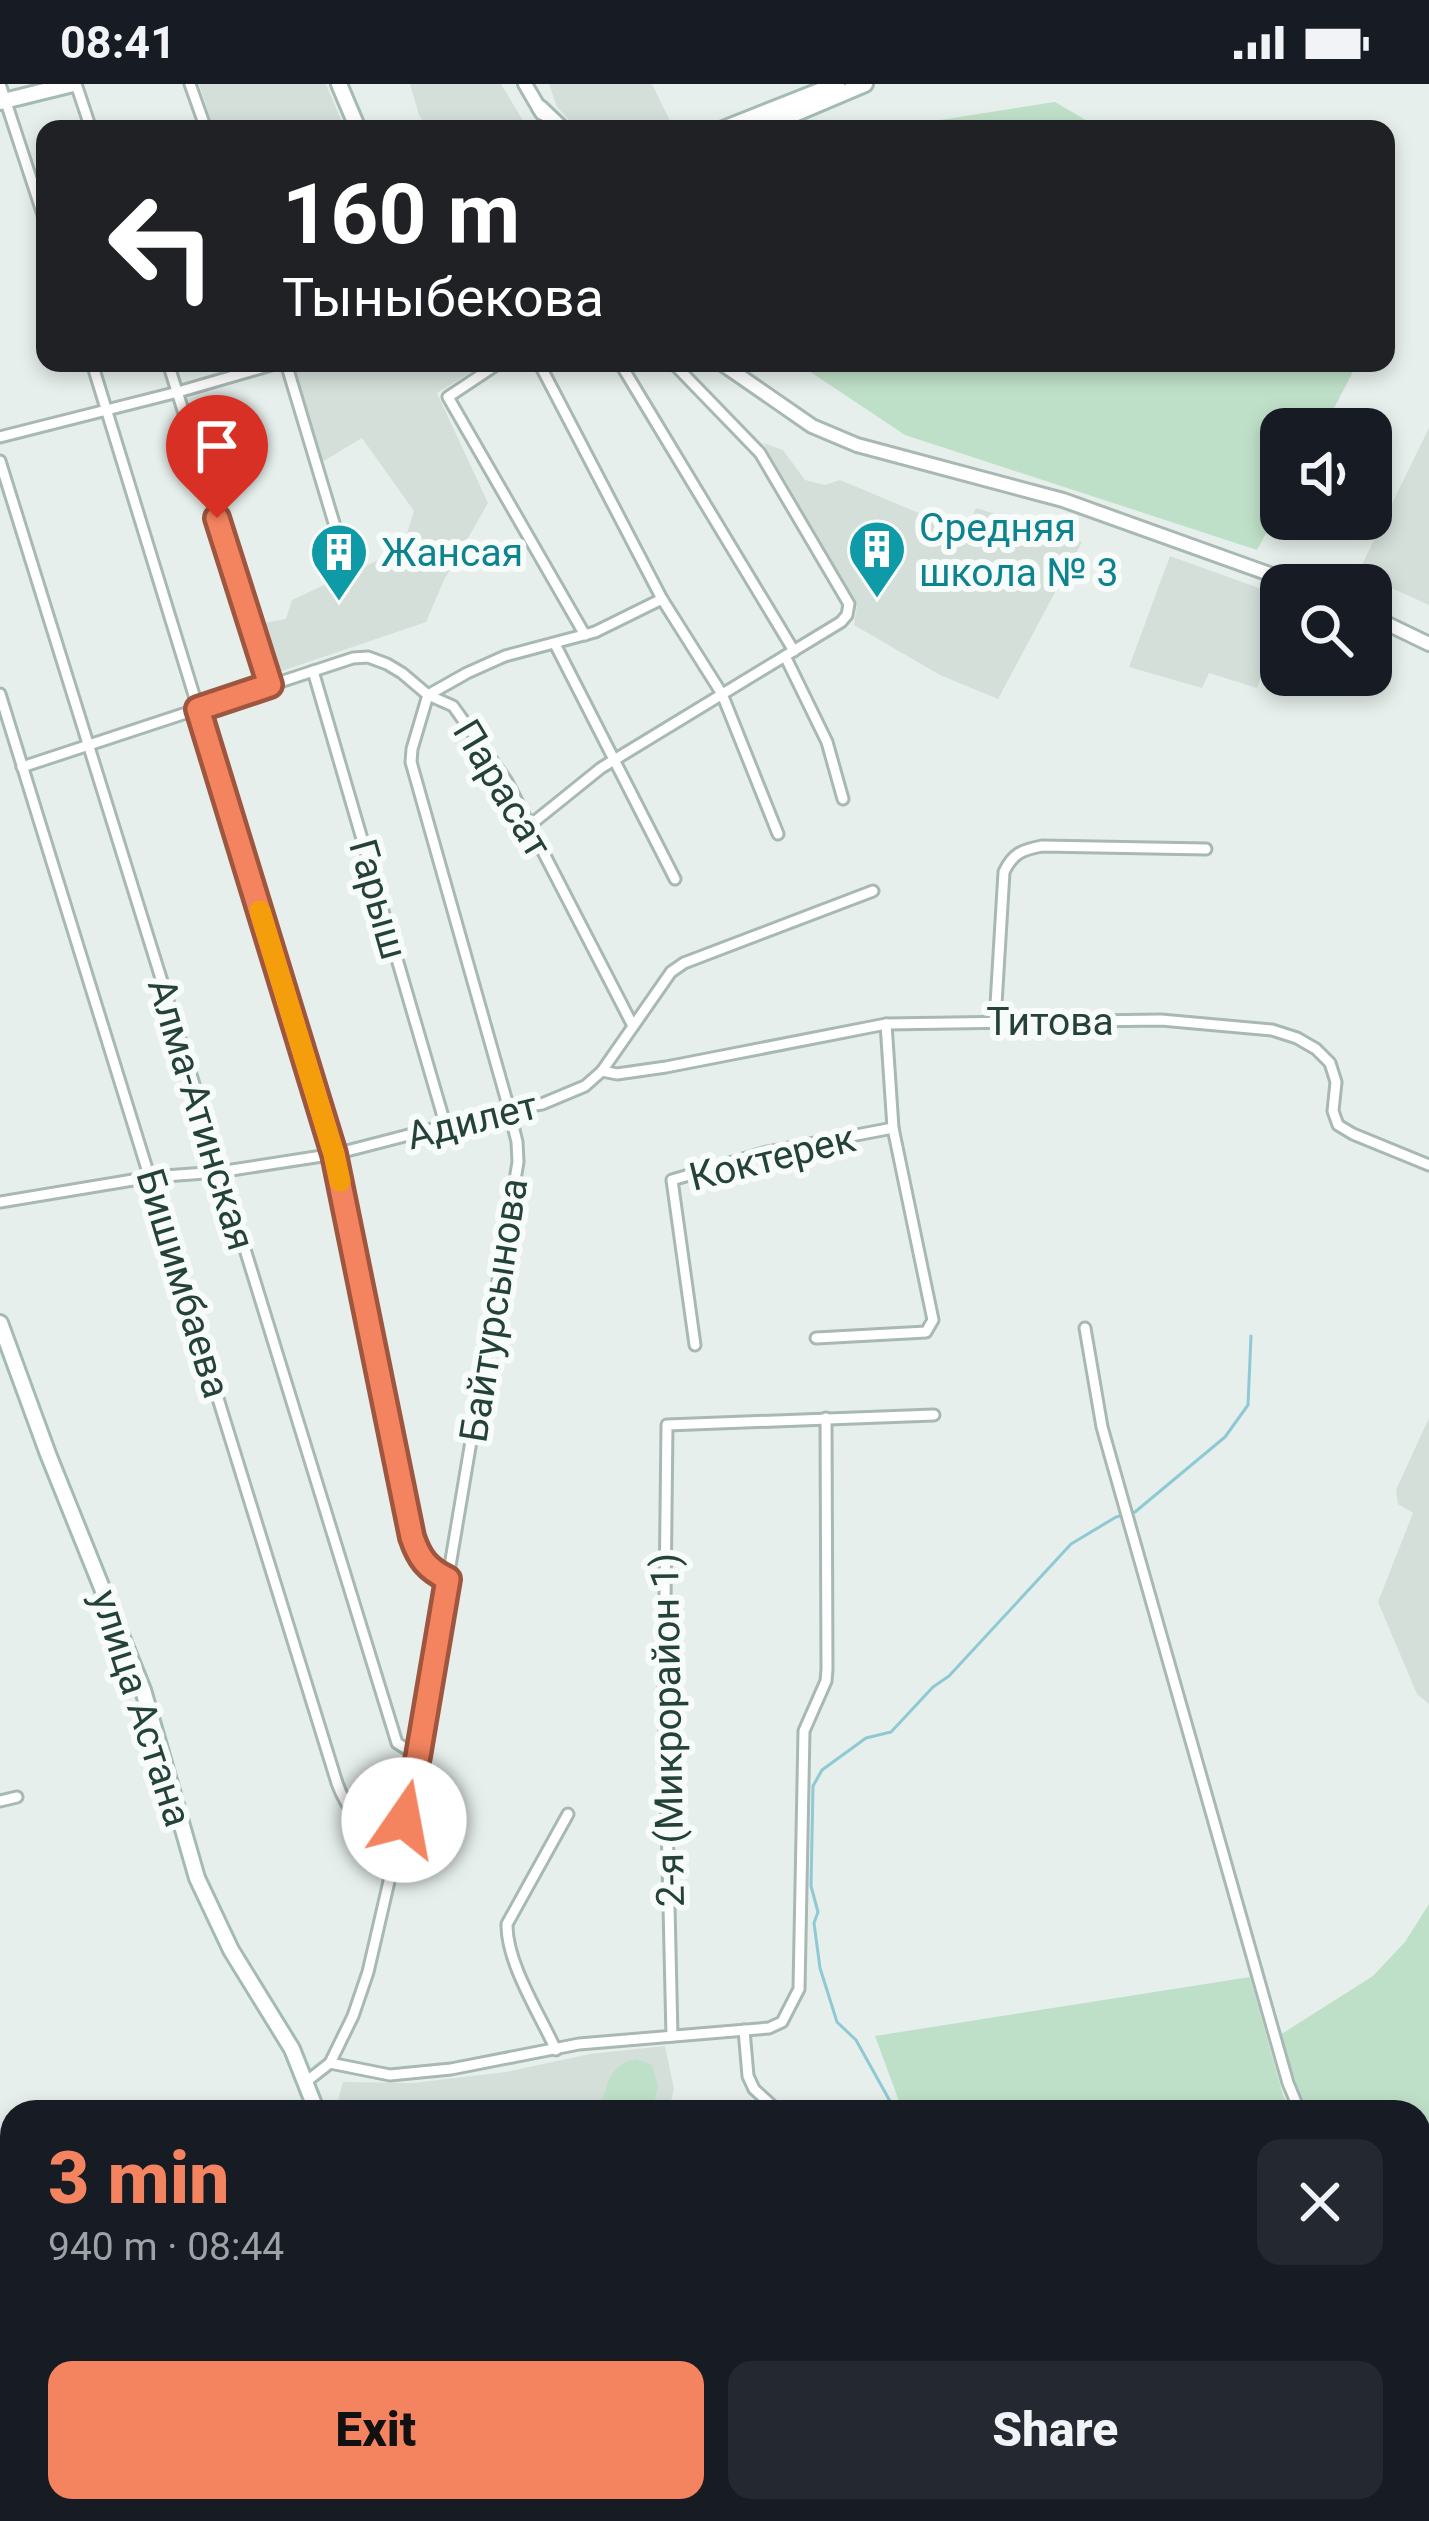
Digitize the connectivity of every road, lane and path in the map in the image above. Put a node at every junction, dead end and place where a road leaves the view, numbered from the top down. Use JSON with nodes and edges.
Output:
{"nodes":[{"id":1,"x":0,"y":84,"type":"edge"},
{"id":2,"x":75,"y":84,"type":"edge"},
{"id":3,"x":190,"y":84,"type":"edge"},
{"id":4,"x":339,"y":84,"type":"edge"},
{"id":5,"x":525,"y":84,"type":"edge"},
{"id":6,"x":837,"y":84,"type":"edge"},
{"id":7,"x":866,"y":84,"type":"edge"},
{"id":8,"x":3,"y":101,"type":"edge"},
{"id":9,"x":540,"y":108,"type":"junction"},
{"id":10,"x":88,"y":120,"type":"edge"},
{"id":11,"x":203,"y":120,"type":"edge"},
{"id":12,"x":354,"y":120,"type":"edge"},
{"id":13,"x":547,"y":120,"type":"edge"},
{"id":14,"x":553,"y":120,"type":"edge"},
{"id":15,"x":746,"y":120,"type":"edge"},
{"id":16,"x":780,"y":120,"type":"edge"},
{"id":17,"x":36,"y":194,"type":"edge"},
{"id":18,"x":95,"y":372,"type":"edge"},
{"id":19,"x":171,"y":372,"type":"edge"},
{"id":20,"x":250,"y":372,"type":"edge"},
{"id":21,"x":285,"y":372,"type":"edge"},
{"id":22,"x":482,"y":372,"type":"edge"},
{"id":23,"x":544,"y":372,"type":"edge"},
{"id":24,"x":625,"y":372,"type":"edge"},
{"id":25,"x":682,"y":372,"type":"edge"},
{"id":26,"x":735,"y":372,"type":"edge"},
{"id":27,"x":178,"y":392,"type":"junction"},
{"id":28,"x":108,"y":410,"type":"junction"},
{"id":29,"x":0,"y":436,"type":"edge"},
{"id":30,"x":0,"y":461,"type":"edge"},
{"id":31,"x":346,"y":563,"type":"dead end"},
{"id":32,"x":1260,"y":571,"type":"edge"},
{"id":33,"x":662,"y":599,"type":"junction"},
{"id":34,"x":1392,"y":626,"type":"edge"},
{"id":35,"x":585,"y":635,"type":"junction"},
{"id":36,"x":555,"y":644,"type":"junction"},
{"id":37,"x":1429,"y":644,"type":"edge"},
{"id":38,"x":790,"y":654,"type":"junction"},
{"id":39,"x":313,"y":671,"type":"junction"},
{"id":40,"x":270,"y":685,"type":"junction"},
{"id":41,"x":0,"y":694,"type":"edge"},
{"id":42,"x":722,"y":694,"type":"junction"},
{"id":43,"x":428,"y":695,"type":"junction"},
{"id":44,"x":198,"y":709,"type":"junction"},
{"id":45,"x":90,"y":744,"type":"junction"},
{"id":46,"x":615,"y":759,"type":"junction"},
{"id":47,"x":22,"y":767,"type":"junction"},
{"id":48,"x":843,"y":799,"type":"dead end"},
{"id":49,"x":529,"y":826,"type":"junction"},
{"id":50,"x":778,"y":834,"type":"dead end"},
{"id":51,"x":1206,"y":849,"type":"dead end"},
{"id":52,"x":675,"y":879,"type":"dead end"},
{"id":53,"x":873,"y":891,"type":"dead end"},
{"id":54,"x":995,"y":1021,"type":"junction"},
{"id":55,"x":886,"y":1024,"type":"junction"},
{"id":56,"x":633,"y":1026,"type":"junction"},
{"id":57,"x":602,"y":1071,"type":"junction"},
{"id":58,"x":509,"y":1109,"type":"junction"},
{"id":59,"x":446,"y":1126,"type":"junction"},
{"id":60,"x":892,"y":1128,"type":"junction"},
{"id":61,"x":334,"y":1154,"type":"junction"},
{"id":62,"x":1429,"y":1165,"type":"edge"},
{"id":63,"x":219,"y":1172,"type":"junction"},
{"id":64,"x":151,"y":1177,"type":"junction"},
{"id":65,"x":0,"y":1202,"type":"edge"},
{"id":66,"x":0,"y":1323,"type":"edge"},
{"id":67,"x":1085,"y":1328,"type":"dead end"},
{"id":68,"x":816,"y":1338,"type":"dead end"},
{"id":69,"x":694,"y":1345,"type":"dead end"},
{"id":70,"x":934,"y":1415,"type":"dead end"},
{"id":71,"x":826,"y":1418,"type":"junction"},
{"id":72,"x":448,"y":1579,"type":"junction"},
{"id":73,"x":418,"y":1756,"type":"junction"},
{"id":74,"x":17,"y":1797,"type":"dead end"},
{"id":75,"x":0,"y":1802,"type":"edge"},
{"id":76,"x":568,"y":1814,"type":"dead end"},
{"id":77,"x":397,"y":1853,"type":"junction"},
{"id":78,"x":743,"y":2030,"type":"junction"},
{"id":79,"x":672,"y":2036,"type":"junction"},
{"id":80,"x":556,"y":2050,"type":"junction"},
{"id":81,"x":330,"y":2063,"type":"junction"},
{"id":82,"x":307,"y":2081,"type":"junction"},
{"id":83,"x":312,"y":2100,"type":"edge"},
{"id":84,"x":766,"y":2100,"type":"edge"},
{"id":85,"x":1296,"y":2100,"type":"edge"}],
"edges":[{"from":1,"to":8,"type":"street"},
{"from":2,"to":8,"type":"main road"},
{"from":2,"to":10,"type":"street"},
{"from":3,"to":11,"type":"street"},
{"from":4,"to":12,"type":"main road"},
{"from":5,"to":9,"type":"street"},
{"from":6,"to":15,"type":"main road"},
{"from":7,"to":16,"type":"main road"},
{"from":8,"to":17,"type":"street"},
{"from":9,"to":13,"type":"street"},
{"from":9,"to":14,"type":"main road"},
{"from":18,"to":28,"type":"street"},
{"from":19,"to":27,"type":"street"},
{"from":20,"to":27,"type":"street"},
{"from":21,"to":31,"type":"street"},
{"from":22,"to":35,"type":"street"},
{"from":23,"to":33,"type":"street"},
{"from":24,"to":38,"type":"street"},
{"from":25,"to":38,"type":"street"},
{"from":26,"to":32,"type":"street"},
{"from":27,"to":28,"type":"street"},
{"from":27,"to":40,"type":"street"},
{"from":28,"to":29,"type":"street"},
{"from":28,"to":44,"type":"street"},
{"from":30,"to":45,"type":"street","name":"Алма-Атинская"},
{"from":33,"to":35,"type":"street"},
{"from":33,"to":42,"type":"street"},
{"from":34,"to":37,"type":"street"},
{"from":35,"to":36,"type":"street"},
{"from":36,"to":43,"type":"street"},
{"from":36,"to":46,"type":"street"},
{"from":38,"to":42,"type":"street"},
{"from":38,"to":48,"type":"street"},
{"from":39,"to":40,"type":"street","name":"Парасат"},
{"from":39,"to":43,"type":"street","name":"Парасат"},
{"from":39,"to":59,"type":"street","name":"Гарыш"},
{"from":40,"to":44,"type":"street","name":"Парасат"},
{"from":41,"to":47,"type":"street","name":"Бишимбаева"},
{"from":42,"to":46,"type":"street"},
{"from":42,"to":50,"type":"street"},
{"from":43,"to":49,"type":"street","name":"Парасат"},
{"from":43,"to":58,"type":"street","name":"Байтурсынова"},
{"from":44,"to":45,"type":"street","name":"Парасат"},
{"from":44,"to":61,"type":"street"},
{"from":45,"to":47,"type":"street","name":"Парасат"},
{"from":45,"to":63,"type":"street","name":"Алма-Атинская"},
{"from":46,"to":49,"type":"street"},
{"from":46,"to":52,"type":"street"},
{"from":47,"to":64,"type":"street","name":"Бишимбаева"},
{"from":49,"to":56,"type":"street","name":"Парасат"},
{"from":51,"to":54,"type":"street"},
{"from":53,"to":56,"type":"street","name":"Адилет"},
{"from":54,"to":55,"type":"street","name":"Титова"},
{"from":54,"to":62,"type":"street","name":"Титова"},
{"from":55,"to":57,"type":"street","name":"Титова"},
{"from":55,"to":60,"type":"street"},
{"from":56,"to":57,"type":"street","name":"Адилет"},
{"from":57,"to":58,"type":"street","name":"Адилет"},
{"from":58,"to":59,"type":"street","name":"Адилет"},
{"from":58,"to":72,"type":"street","name":"Байтурсынова"},
{"from":59,"to":61,"type":"street","name":"Адилет"},
{"from":60,"to":68,"type":"street"},
{"from":60,"to":69,"type":"street","name":"Коктерек"},
{"from":61,"to":63,"type":"street","name":"Адилет"},
{"from":61,"to":72,"type":"street"},
{"from":63,"to":64,"type":"street","name":"Адилет"},
{"from":63,"to":73,"type":"street","name":"Алма-Атинская"},
{"from":64,"to":65,"type":"street","name":"Адилет"},
{"from":64,"to":77,"type":"street","name":"Бишимбаева"},
{"from":66,"to":82,"type":"main road","name":"улица Астана"},
{"from":67,"to":85,"type":"street"},
{"from":70,"to":71,"type":"street"},
{"from":71,"to":78,"type":"street"},
{"from":71,"to":79,"type":"street","name":"2-я (Микрорайон 1)"},
{"from":72,"to":73,"type":"street","name":"Байтурсынова"},
{"from":73,"to":77,"type":"street","name":"Байтурсынова"},
{"from":74,"to":75,"type":"street"},
{"from":76,"to":80,"type":"street"},
{"from":77,"to":81,"type":"street","name":"Байтурсынова"},
{"from":78,"to":79,"type":"street"},
{"from":78,"to":84,"type":"street"},
{"from":79,"to":80,"type":"street"},
{"from":80,"to":81,"type":"street"},
{"from":81,"to":82,"type":"street"},
{"from":82,"to":83,"type":"main road","name":"улица Астана"}]}
